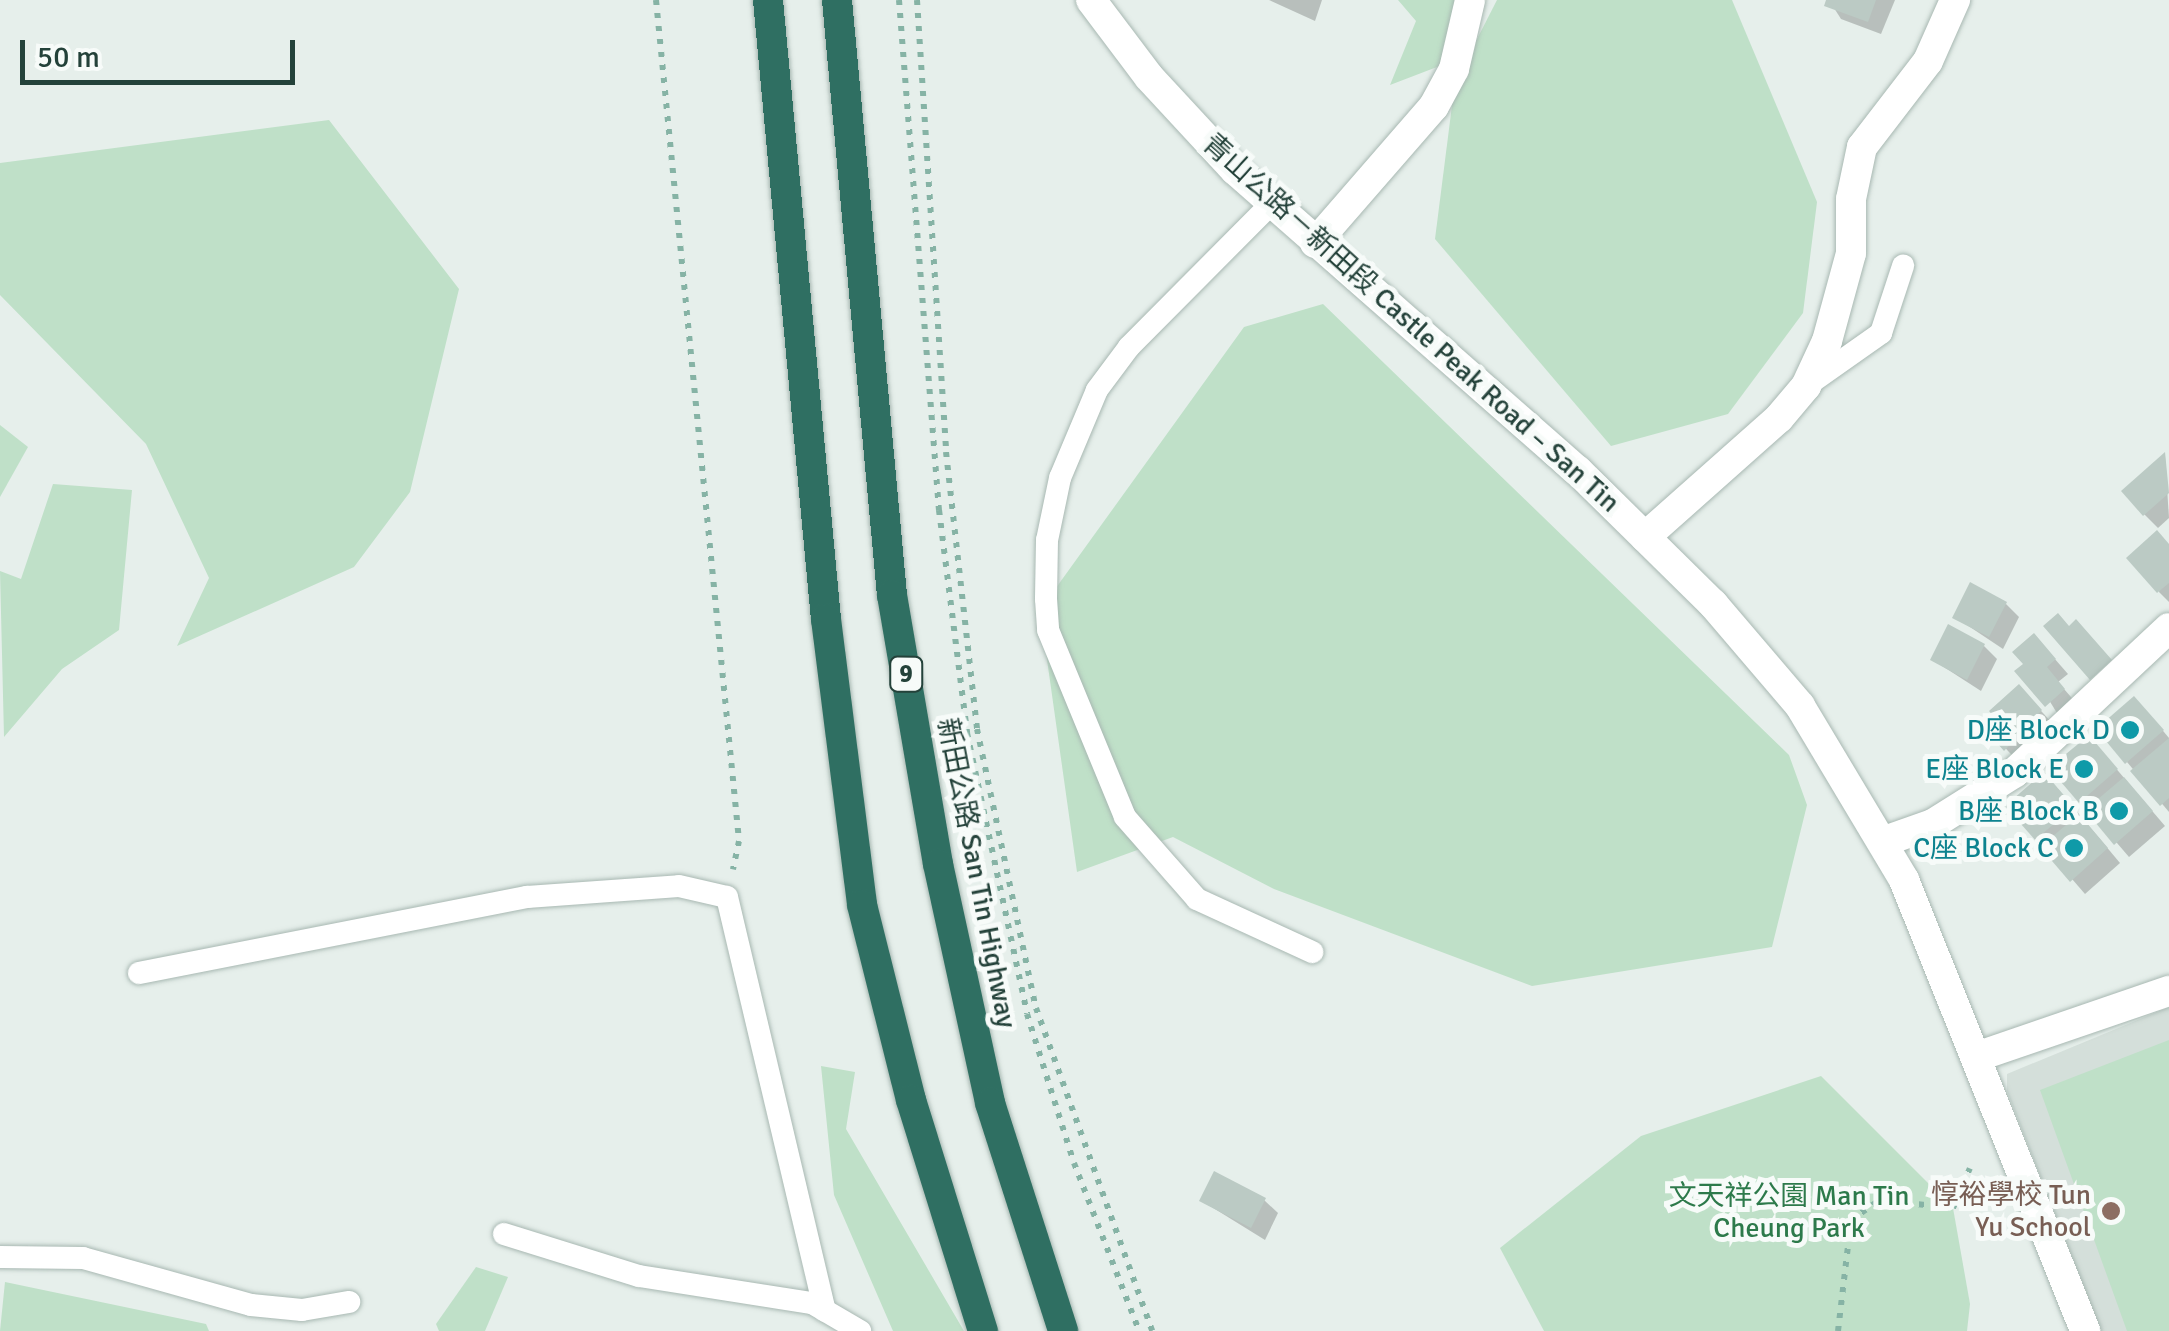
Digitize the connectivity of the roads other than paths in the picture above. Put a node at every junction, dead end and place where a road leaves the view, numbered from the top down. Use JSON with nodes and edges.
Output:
{"nodes":[{"id":1,"x":768,"y":0,"type":"edge"},
{"id":2,"x":837,"y":0,"type":"edge"},
{"id":3,"x":1091,"y":0,"type":"edge"},
{"id":4,"x":1470,"y":0,"type":"edge"},
{"id":5,"x":1954,"y":0,"type":"edge"},
{"id":6,"x":1271,"y":204,"type":"junction"},
{"id":7,"x":1315,"y":244,"type":"junction"},
{"id":8,"x":1903,"y":266,"type":"dead end"},
{"id":9,"x":1806,"y":386,"type":"junction"},
{"id":10,"x":1645,"y":536,"type":"junction"},
{"id":11,"x":2169,"y":628,"type":"edge"},
{"id":12,"x":1885,"y":841,"type":"junction"},
{"id":13,"x":1312,"y":952,"type":"dead end"},
{"id":14,"x":138,"y":973,"type":"dead end"},
{"id":15,"x":2169,"y":991,"type":"edge"},
{"id":16,"x":1976,"y":1057,"type":"junction"},
{"id":17,"x":504,"y":1234,"type":"dead end"},
{"id":18,"x":0,"y":1256,"type":"edge"},
{"id":19,"x":349,"y":1302,"type":"dead end"},
{"id":20,"x":825,"y":1311,"type":"junction"},
{"id":21,"x":860,"y":1331,"type":"edge"},
{"id":22,"x":983,"y":1331,"type":"edge"},
{"id":23,"x":1062,"y":1331,"type":"edge"},
{"id":24,"x":2085,"y":1331,"type":"edge"}],
"edges":[{"from":1,"to":22,"type":"highway"},
{"from":2,"to":23,"type":"highway","name":"新田公路 San Tin Highway","number":"9"},
{"from":3,"to":6,"type":"main road","name":"青山公路－新田段 Castle Peak Road – San Tin"},
{"from":4,"to":7,"type":"main road"},
{"from":5,"to":9,"type":"main road"},
{"from":6,"to":7,"type":"main road","name":"青山公路－新田段 Castle Peak Road – San Tin"},
{"from":6,"to":13,"type":"lane"},
{"from":7,"to":10,"type":"main road","name":"青山公路－新田段 Castle Peak Road – San Tin"},
{"from":8,"to":9,"type":"lane"},
{"from":9,"to":10,"type":"main road"},
{"from":10,"to":12,"type":"main road","name":"青山公路－新田段 Castle Peak Road – San Tin"},
{"from":11,"to":12,"type":"main road"},
{"from":12,"to":16,"type":"main road","name":"青山公路－新田段 Castle Peak Road – San Tin"},
{"from":14,"to":20,"type":"lane"},
{"from":15,"to":16,"type":"main road"},
{"from":16,"to":24,"type":"main road","name":"青山公路－新田段 Castle Peak Road – San Tin"},
{"from":17,"to":20,"type":"lane"},
{"from":18,"to":19,"type":"lane"},
{"from":20,"to":21,"type":"lane"}]}
